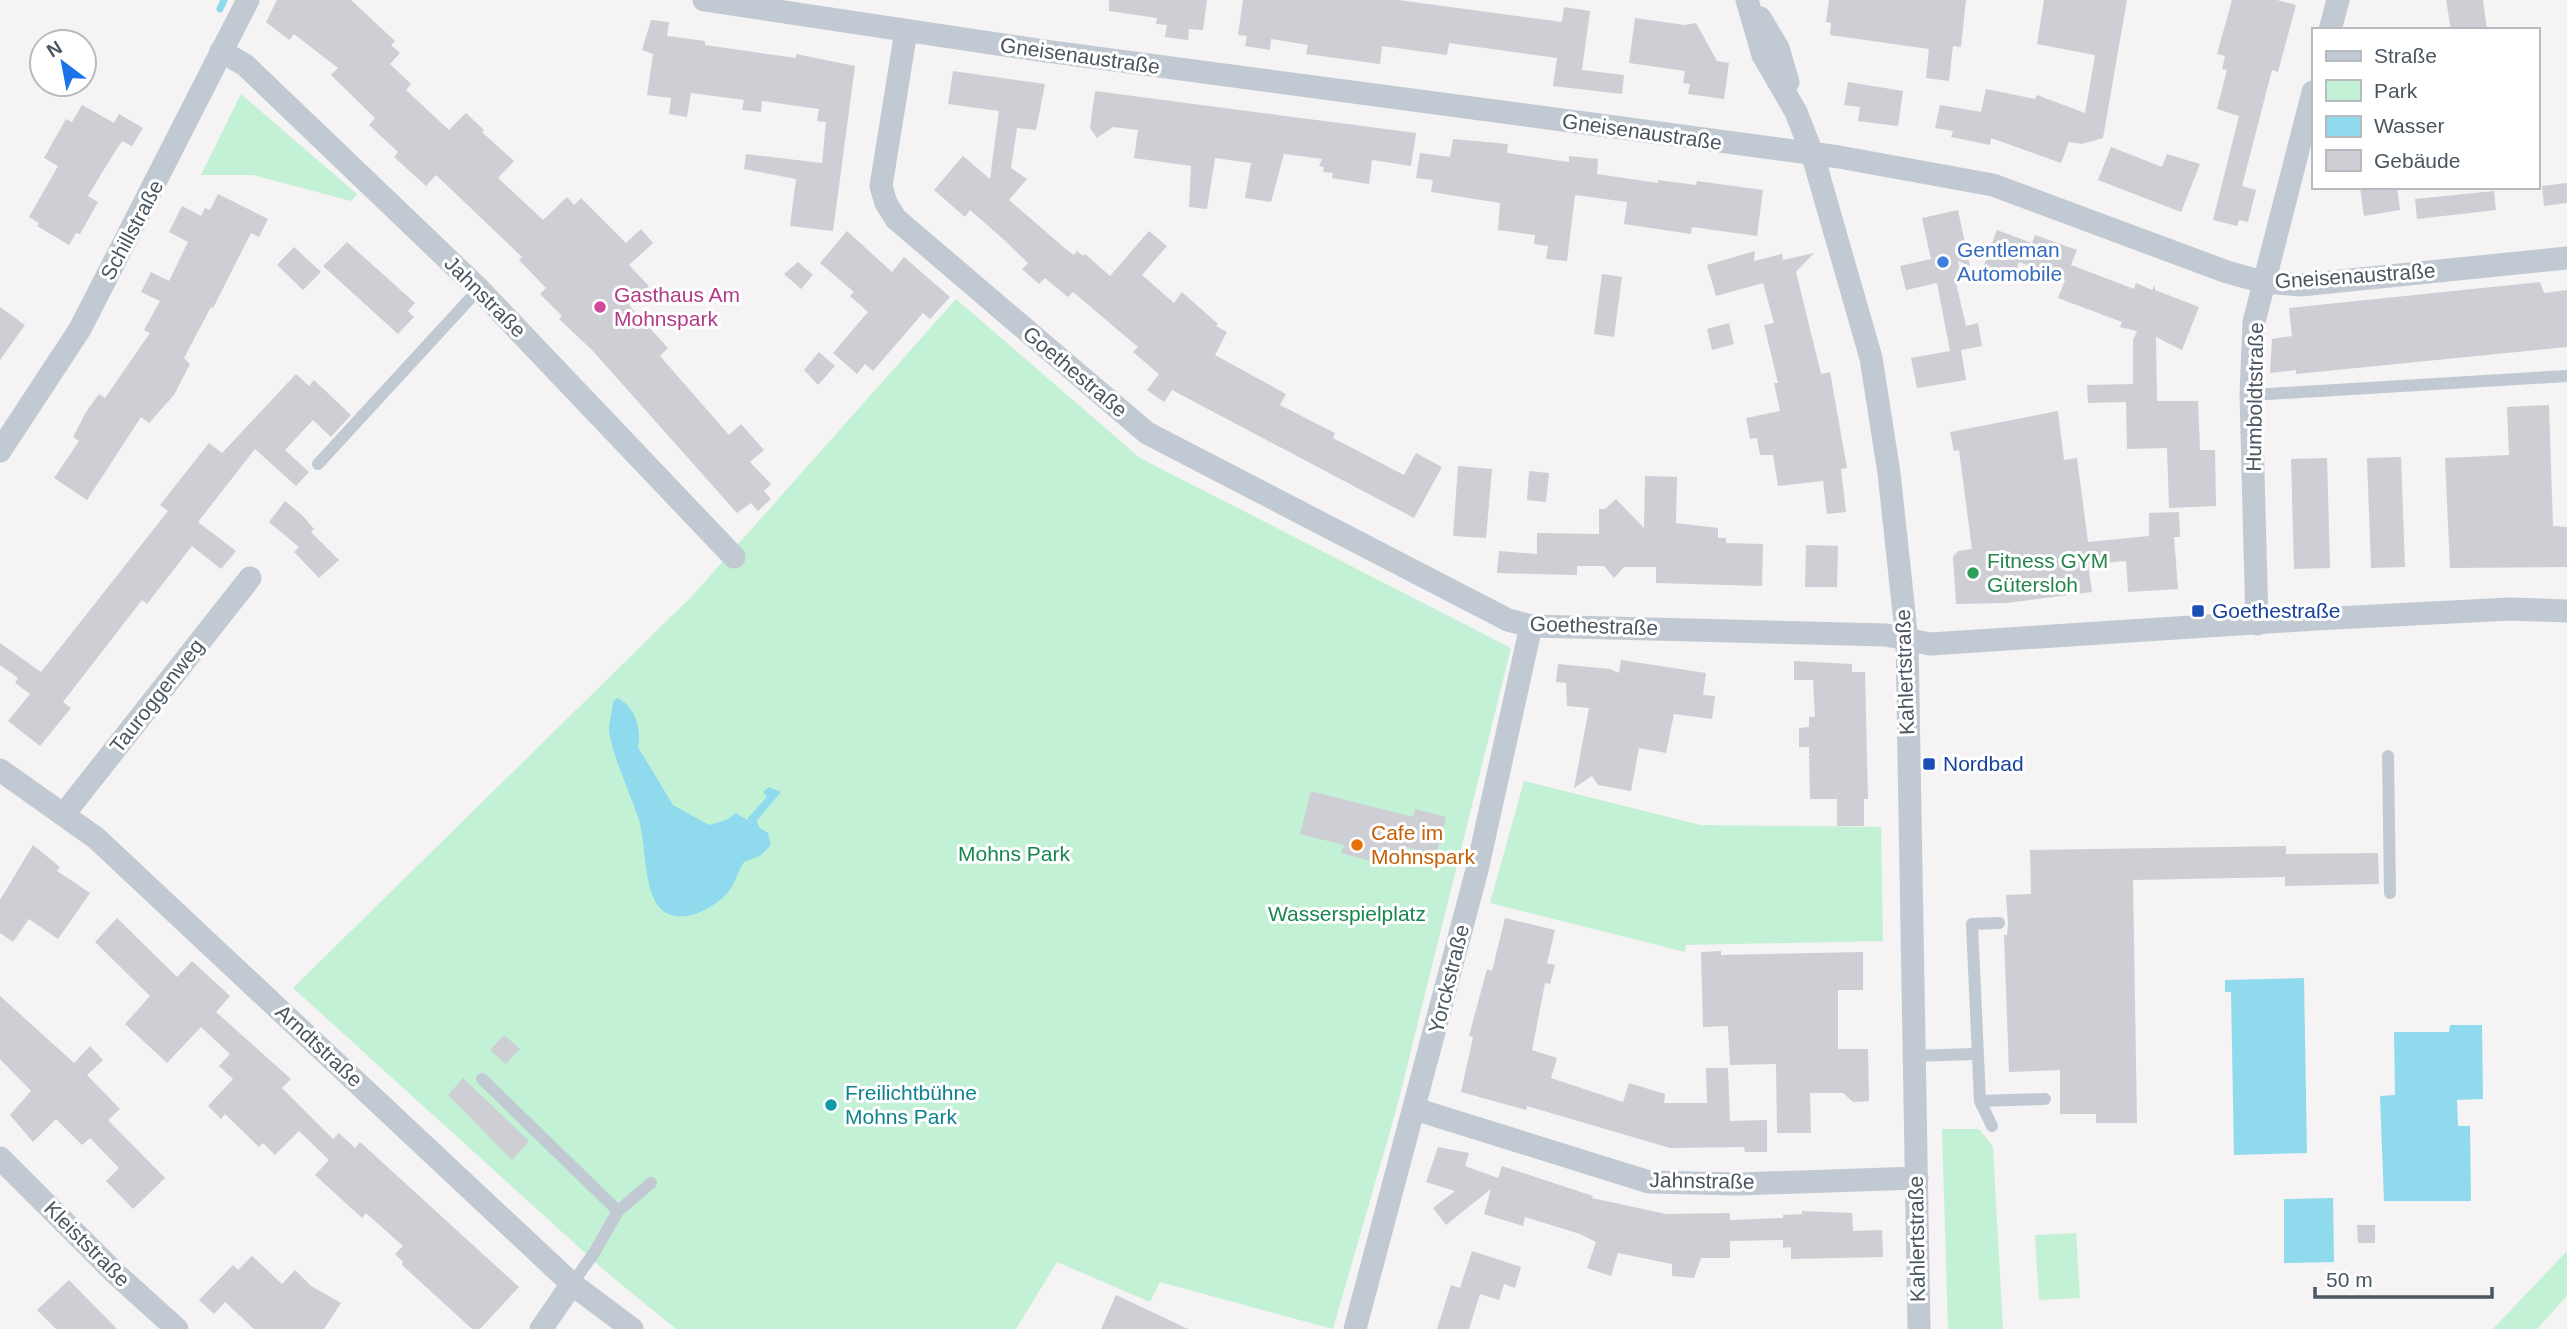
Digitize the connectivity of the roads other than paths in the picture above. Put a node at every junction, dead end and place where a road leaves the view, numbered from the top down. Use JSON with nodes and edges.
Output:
{"nodes":[{"id":1,"x":248,"y":0,"type":"edge"},
{"id":2,"x":704,"y":0,"type":"edge"},
{"id":3,"x":1747,"y":0,"type":"edge"},
{"id":4,"x":2337,"y":0,"type":"edge"},
{"id":5,"x":2330,"y":28,"type":"edge"},
{"id":6,"x":906,"y":31,"type":"junction"},
{"id":7,"x":221,"y":51,"type":"junction"},
{"id":8,"x":2312,"y":96,"type":"edge"},
{"id":9,"x":1813,"y":156,"type":"junction"},
{"id":10,"x":2567,"y":258,"type":"edge"},
{"id":11,"x":2263,"y":282,"type":"junction"},
{"id":12,"x":479,"y":289,"type":"junction"},
{"id":13,"x":2567,"y":376,"type":"edge"},
{"id":14,"x":2251,"y":395,"type":"junction"},
{"id":15,"x":0,"y":451,"type":"edge"},
{"id":16,"x":318,"y":464,"type":"dead end"},
{"id":17,"x":734,"y":557,"type":"dead end"},
{"id":18,"x":250,"y":578,"type":"dead end"},
{"id":19,"x":2567,"y":611,"type":"edge"},
{"id":20,"x":2257,"y":624,"type":"junction"},
{"id":21,"x":1531,"y":626,"type":"junction"},
{"id":22,"x":1907,"y":641,"type":"junction"},
{"id":23,"x":2388,"y":757,"type":"dead end"},
{"id":24,"x":0,"y":770,"type":"edge"},
{"id":25,"x":64,"y":814,"type":"junction"},
{"id":26,"x":2390,"y":893,"type":"dead end"},
{"id":27,"x":1999,"y":923,"type":"dead end"},
{"id":28,"x":1976,"y":1054,"type":"junction"},
{"id":29,"x":1912,"y":1056,"type":"junction"},
{"id":30,"x":482,"y":1079,"type":"dead end"},
{"id":31,"x":2045,"y":1099,"type":"dead end"},
{"id":32,"x":1980,"y":1101,"type":"junction"},
{"id":33,"x":1415,"y":1110,"type":"junction"},
{"id":34,"x":1992,"y":1126,"type":"dead end"},
{"id":35,"x":0,"y":1158,"type":"edge"},
{"id":36,"x":1917,"y":1178,"type":"junction"},
{"id":37,"x":651,"y":1183,"type":"dead end"},
{"id":38,"x":618,"y":1211,"type":"junction"},
{"id":39,"x":572,"y":1283,"type":"junction"},
{"id":40,"x":177,"y":1329,"type":"edge"},
{"id":41,"x":541,"y":1329,"type":"edge"},
{"id":42,"x":632,"y":1329,"type":"edge"},
{"id":43,"x":1355,"y":1329,"type":"edge"},
{"id":44,"x":1919,"y":1329,"type":"edge"}],
"edges":[{"from":1,"to":7,"type":"street","name":"Schillstraße"},
{"from":2,"to":6,"type":"street","name":"Gneisenaustraße"},
{"from":3,"to":9,"type":"street","name":"Kahlertstraße"},
{"from":4,"to":5,"type":"street"},
{"from":6,"to":9,"type":"street","name":"Gneisenaustraße"},
{"from":6,"to":21,"type":"street","name":"Goethestraße"},
{"from":7,"to":12,"type":"street","name":"Jahnstraße"},
{"from":7,"to":15,"type":"street","name":"Schillstraße"},
{"from":8,"to":11,"type":"street","name":"Humboldtstraße"},
{"from":9,"to":11,"type":"street","name":"Gneisenaustraße"},
{"from":9,"to":22,"type":"street","name":"Kahlertstraße"},
{"from":10,"to":11,"type":"street","name":"Gneisenaustraße"},
{"from":11,"to":14,"type":"street","name":"Humboldtstraße"},
{"from":12,"to":16,"type":"lane"},
{"from":12,"to":17,"type":"street","name":"Jahnstraße"},
{"from":13,"to":14,"type":"lane"},
{"from":14,"to":20,"type":"street","name":"Humboldtstraße"},
{"from":18,"to":25,"type":"street","name":"Tauroggenweg"},
{"from":19,"to":20,"type":"street","name":"Goethestraße"},
{"from":20,"to":22,"type":"street","name":"Goethestraße"},
{"from":21,"to":22,"type":"street","name":"Goethestraße"},
{"from":21,"to":33,"type":"street","name":"Yorckstraße"},
{"from":22,"to":29,"type":"street","name":"Kahlertstraße"},
{"from":23,"to":26,"type":"lane"},
{"from":24,"to":25,"type":"street","name":"Arndtstraße"},
{"from":25,"to":39,"type":"street","name":"Arndtstraße"},
{"from":27,"to":28,"type":"lane"},
{"from":28,"to":29,"type":"lane"},
{"from":28,"to":32,"type":"lane"},
{"from":29,"to":36,"type":"street","name":"Kahlertstraße"},
{"from":30,"to":38,"type":"lane"},
{"from":31,"to":32,"type":"lane"},
{"from":32,"to":34,"type":"lane"},
{"from":33,"to":36,"type":"street","name":"Jahnstraße"},
{"from":33,"to":43,"type":"street","name":"Yorckstraße"},
{"from":35,"to":40,"type":"street","name":"Kleiststraße"},
{"from":36,"to":44,"type":"street","name":"Kahlertstraße"},
{"from":37,"to":38,"type":"lane"},
{"from":38,"to":39,"type":"lane"},
{"from":39,"to":41,"type":"street"},
{"from":39,"to":42,"type":"street","name":"Arndtstraße"}]}
